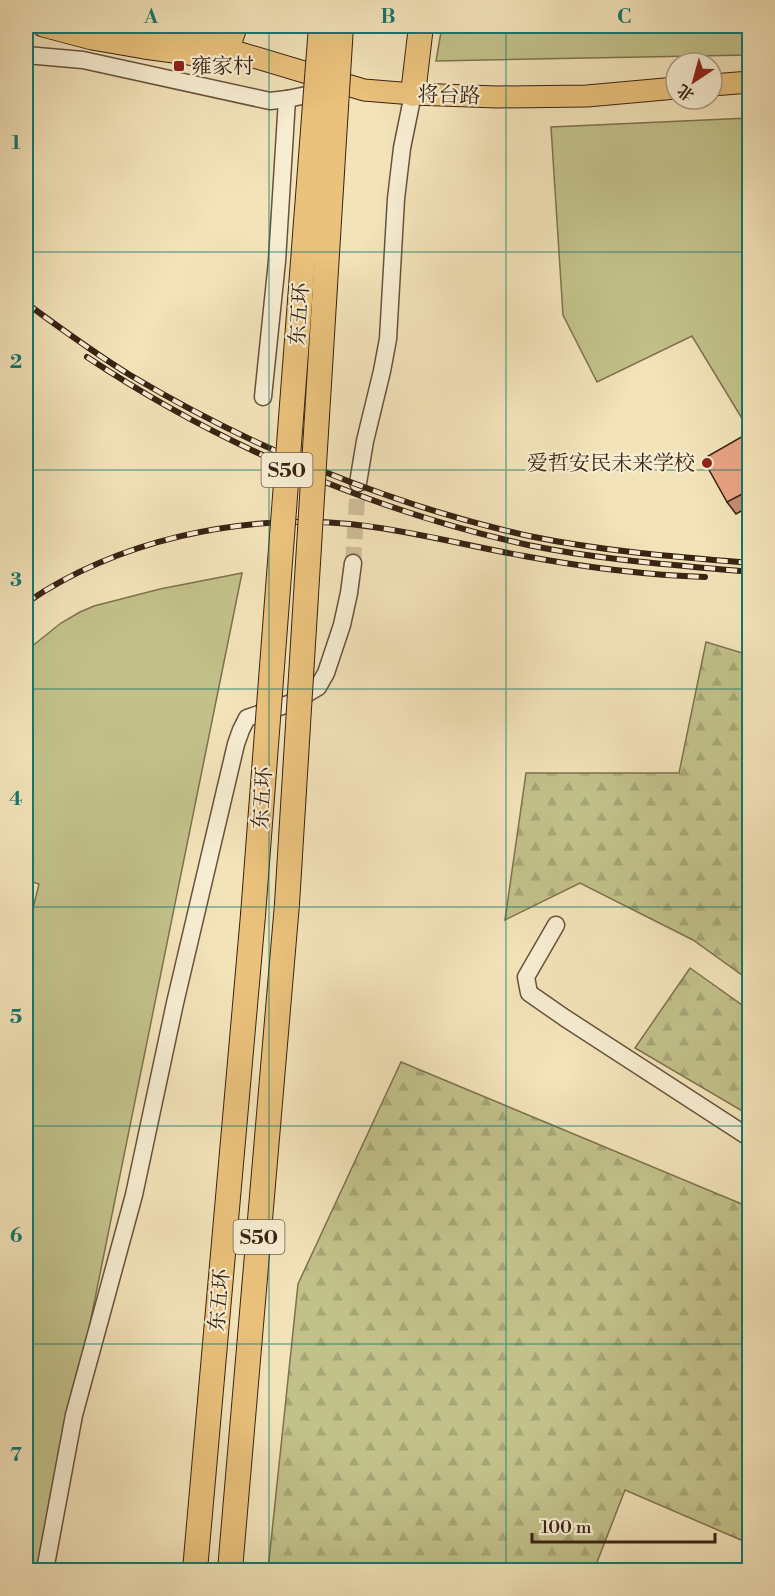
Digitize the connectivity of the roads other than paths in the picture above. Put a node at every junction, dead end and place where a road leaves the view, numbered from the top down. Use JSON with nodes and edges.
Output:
{"nodes":[{"id":1,"x":44,"y":26,"type":"edge"},
{"id":2,"x":121,"y":26,"type":"edge"},
{"id":3,"x":235,"y":26,"type":"edge"},
{"id":4,"x":321,"y":26,"type":"edge"},
{"id":5,"x":341,"y":26,"type":"edge"},
{"id":6,"x":421,"y":26,"type":"edge"},
{"id":7,"x":227,"y":49,"type":"junction"},
{"id":8,"x":26,"y":55,"type":"edge"},
{"id":9,"x":750,"y":82,"type":"edge"},
{"id":10,"x":724,"y":84,"type":"edge"},
{"id":11,"x":347,"y":86,"type":"junction"},
{"id":12,"x":664,"y":89,"type":"edge"},
{"id":13,"x":413,"y":94,"type":"junction"},
{"id":14,"x":287,"y":99,"type":"junction"},
{"id":15,"x":263,"y":397,"type":"dead end"},
{"id":16,"x":358,"y":483,"type":"tunnel mouth"},
{"id":17,"x":353,"y":563,"type":"tunnel mouth"},
{"id":18,"x":556,"y":925,"type":"dead end"},
{"id":19,"x":750,"y":1138,"type":"edge"},
{"id":20,"x":45,"y":1570,"type":"edge"},
{"id":21,"x":195,"y":1570,"type":"edge"},
{"id":22,"x":230,"y":1570,"type":"edge"}],
"edges":[{"from":1,"to":7,"type":"main road","name":"将台路"},
{"from":2,"to":7,"type":"main road","name":"将台路"},
{"from":3,"to":7,"type":"highway"},
{"from":4,"to":21,"type":"highway","name":"东五环","number":"S50","bridge":true},
{"from":5,"to":22,"type":"highway","name":"东五环","number":"S50","bridge":true},
{"from":6,"to":13,"type":"highway"},
{"from":7,"to":11,"type":"main road","name":"将台路"},
{"from":8,"to":14,"type":"street"},
{"from":9,"to":10,"type":"main road"},
{"from":11,"to":13,"type":"main road","name":"将台路"},
{"from":11,"to":14,"type":"street"},
{"from":12,"to":13,"type":"main road","name":"将台路"},
{"from":13,"to":16,"type":"street"},
{"from":14,"to":15,"type":"street"},
{"from":17,"to":20,"type":"street"},
{"from":18,"to":19,"type":"street"}]}
